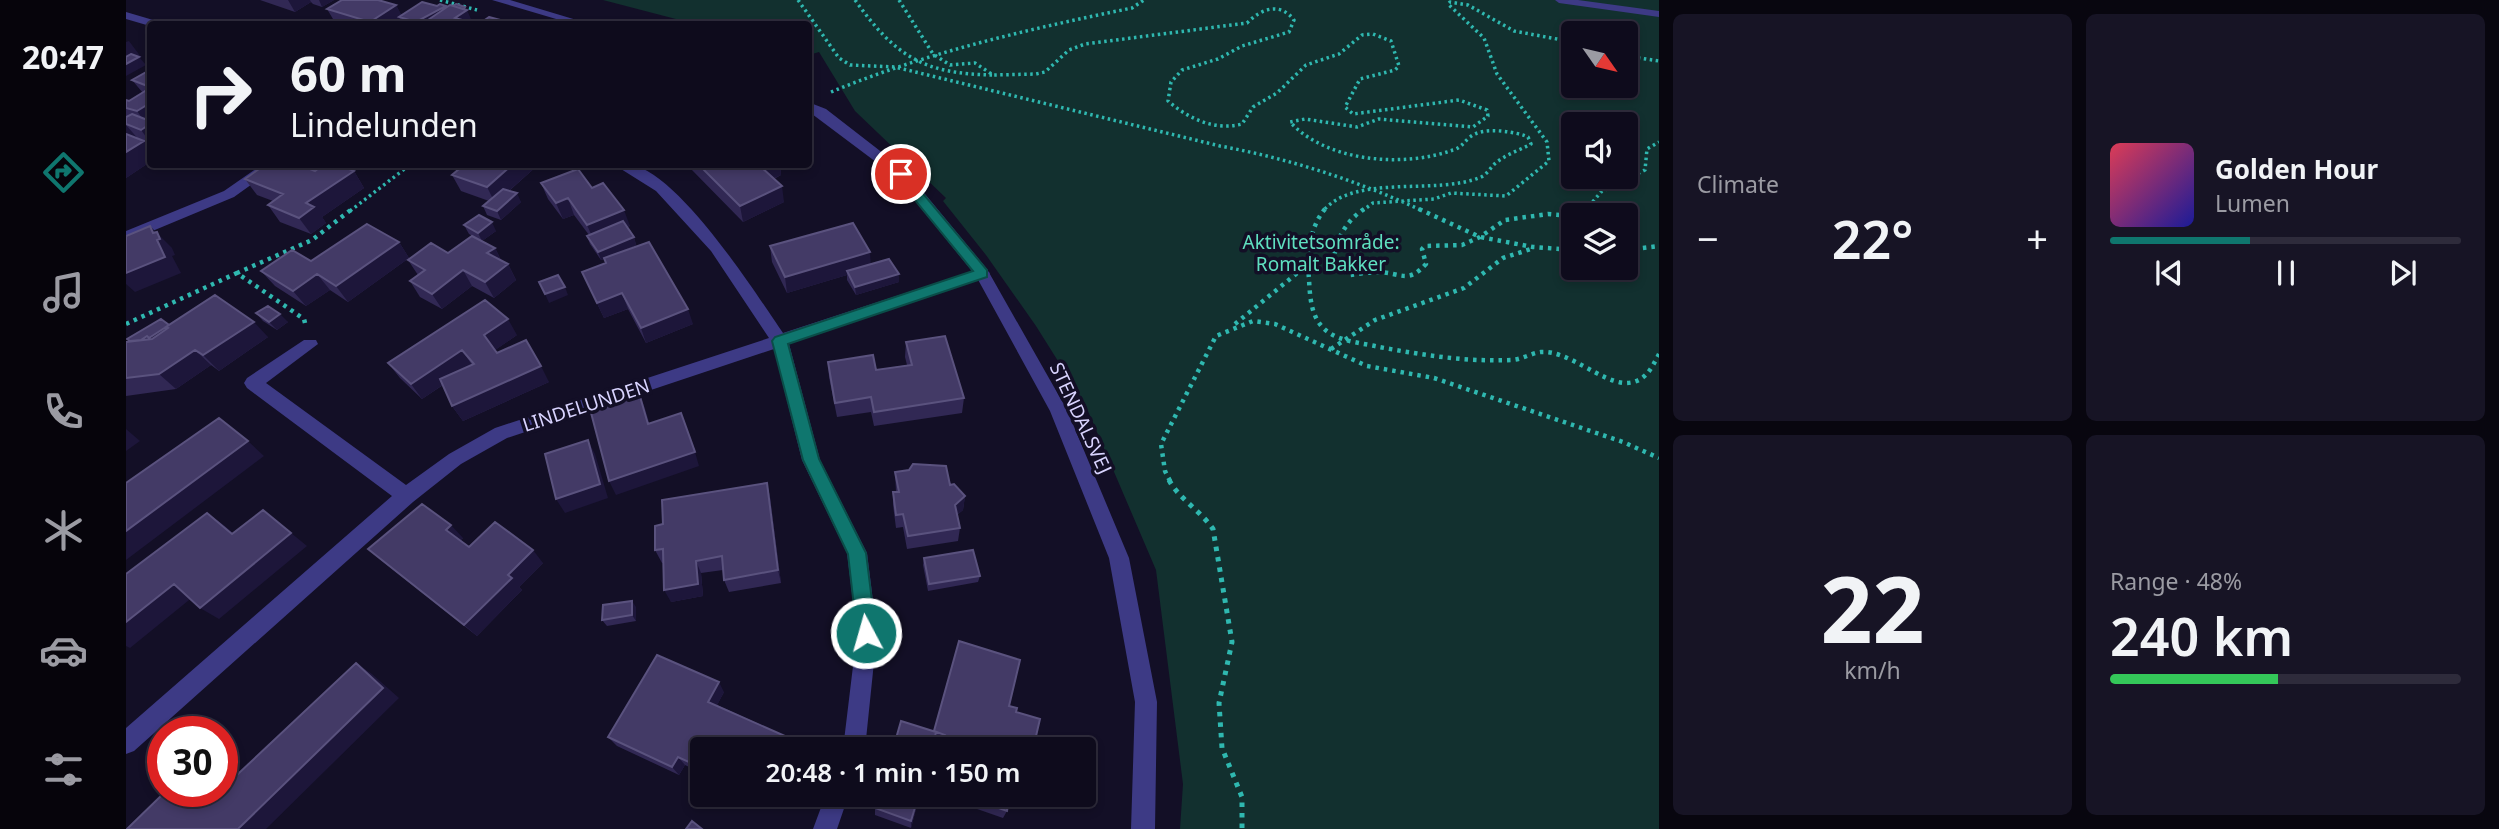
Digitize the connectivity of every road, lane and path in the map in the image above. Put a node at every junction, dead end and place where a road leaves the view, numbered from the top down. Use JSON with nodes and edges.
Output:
{"nodes":[{"id":1,"x":498,"y":0,"type":"edge"},
{"id":2,"x":798,"y":0,"type":"edge"},
{"id":3,"x":855,"y":0,"type":"edge"},
{"id":4,"x":899,"y":0,"type":"edge"},
{"id":5,"x":1144,"y":0,"type":"edge"},
{"id":6,"x":1559,"y":0,"type":"edge"},
{"id":7,"x":1659,"y":14,"type":"edge"},
{"id":8,"x":126,"y":15,"type":"edge"},
{"id":9,"x":147,"y":21,"type":"edge"},
{"id":10,"x":573,"y":21,"type":"edge"},
{"id":11,"x":1561,"y":40,"type":"edge"},
{"id":12,"x":933,"y":54,"type":"junction"},
{"id":13,"x":1638,"y":58,"type":"edge"},
{"id":14,"x":1659,"y":61,"type":"edge"},
{"id":15,"x":913,"y":62,"type":"junction"},
{"id":16,"x":895,"y":67,"type":"junction"},
{"id":17,"x":993,"y":75,"type":"junction"},
{"id":18,"x":815,"y":101,"type":"edge"},
{"id":19,"x":1659,"y":142,"type":"edge"},
{"id":20,"x":267,"y":168,"type":"edge"},
{"id":21,"x":406,"y":168,"type":"edge"},
{"id":22,"x":627,"y":168,"type":"edge"},
{"id":23,"x":1376,"y":189,"type":"junction"},
{"id":24,"x":1399,"y":199,"type":"junction"},
{"id":25,"x":1592,"y":203,"type":"edge"},
{"id":26,"x":1561,"y":215,"type":"edge"},
{"id":27,"x":1480,"y":236,"type":"junction"},
{"id":28,"x":126,"y":237,"type":"edge"},
{"id":29,"x":1659,"y":246,"type":"edge"},
{"id":30,"x":1535,"y":248,"type":"junction"},
{"id":31,"x":1561,"y":249,"type":"edge"},
{"id":32,"x":1638,"y":249,"type":"edge"},
{"id":33,"x":1308,"y":265,"type":"junction"},
{"id":34,"x":237,"y":273,"type":"junction"},
{"id":35,"x":982,"y":273,"type":"junction"},
{"id":36,"x":126,"y":324,"type":"edge"},
{"id":37,"x":1230,"y":329,"type":"junction"},
{"id":38,"x":1345,"y":340,"type":"junction"},
{"id":39,"x":780,"y":341,"type":"junction"},
{"id":40,"x":310,"y":344,"type":"joint"},
{"id":41,"x":1331,"y":349,"type":"junction"},
{"id":42,"x":1659,"y":354,"type":"edge"},
{"id":43,"x":1659,"y":458,"type":"edge"},
{"id":44,"x":406,"y":496,"type":"junction"},
{"id":45,"x":855,"y":737,"type":"edge"},
{"id":46,"x":126,"y":743,"type":"edge"},
{"id":47,"x":833,"y":807,"type":"edge"},
{"id":48,"x":825,"y":829,"type":"edge"},
{"id":49,"x":1143,"y":829,"type":"edge"},
{"id":50,"x":1242,"y":829,"type":"edge"}],
"edges":[{"from":1,"to":10,"type":"street"},
{"from":2,"to":16,"type":"path"},
{"from":3,"to":15,"type":"path"},
{"from":4,"to":12,"type":"path"},
{"from":5,"to":12,"type":"path"},
{"from":6,"to":7,"type":"lane"},
{"from":8,"to":9,"type":"street"},
{"from":11,"to":24,"type":"path"},
{"from":12,"to":15,"type":"path"},
{"from":12,"to":17,"type":"path"},
{"from":13,"to":14,"type":"path"},
{"from":15,"to":16,"type":"path"},
{"from":15,"to":17,"type":"path"},
{"from":16,"to":18,"type":"path"},
{"from":16,"to":23,"type":"path"},
{"from":17,"to":23,"type":"path"},
{"from":18,"to":35,"type":"street","name":"STENDALSVEJ"},
{"from":19,"to":25,"type":"path"},
{"from":20,"to":28,"type":"street"},
{"from":21,"to":34,"type":"path"},
{"from":22,"to":39,"type":"street"},
{"from":23,"to":24,"type":"path"},
{"from":23,"to":33,"type":"path"},
{"from":24,"to":27,"type":"path"},
{"from":24,"to":27,"type":"path"},
{"from":26,"to":27,"type":"path"},
{"from":27,"to":30,"type":"path"},
{"from":29,"to":32,"type":"path"},
{"from":30,"to":31,"type":"path"},
{"from":30,"to":38,"type":"path"},
{"from":33,"to":37,"type":"path"},
{"from":33,"to":38,"type":"path"},
{"from":34,"to":36,"type":"path"},
{"from":34,"to":40,"type":"path"},
{"from":35,"to":39,"type":"street","name":"LINDELUNDEN"},
{"from":35,"to":49,"type":"street","name":"STENDALSVEJ"},
{"from":37,"to":41,"type":"path"},
{"from":37,"to":50,"type":"path"},
{"from":38,"to":41,"type":"path"},
{"from":38,"to":42,"type":"path"},
{"from":39,"to":44,"type":"street","name":"LINDELUNDEN"},
{"from":39,"to":45,"type":"street"},
{"from":40,"to":44,"type":"street"},
{"from":41,"to":43,"type":"path"},
{"from":44,"to":46,"type":"street","name":"LINDELUNDEN"},
{"from":47,"to":48,"type":"street"}]}
